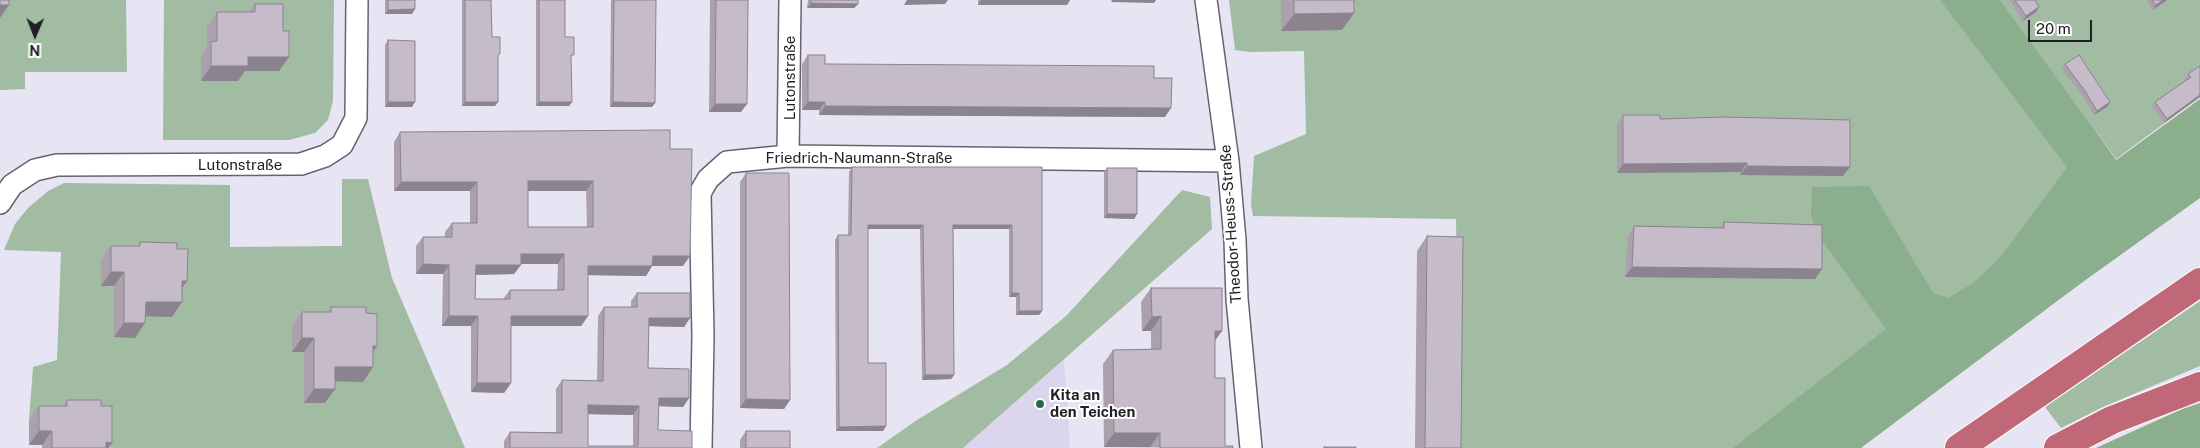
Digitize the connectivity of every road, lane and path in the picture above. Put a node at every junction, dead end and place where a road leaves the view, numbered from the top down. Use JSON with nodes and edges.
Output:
{"nodes":[{"id":1,"x":357,"y":0,"type":"edge"},
{"id":2,"x":790,"y":0,"type":"edge"},
{"id":3,"x":1206,"y":0,"type":"edge"},
{"id":4,"x":788,"y":156,"type":"junction"},
{"id":5,"x":1228,"y":161,"type":"junction"},
{"id":6,"x":0,"y":203,"type":"edge"},
{"id":7,"x":2200,"y":282,"type":"edge"},
{"id":8,"x":2200,"y":386,"type":"edge"},
{"id":9,"x":701,"y":448,"type":"edge"},
{"id":10,"x":1251,"y":448,"type":"edge"},
{"id":11,"x":1959,"y":448,"type":"edge"},
{"id":12,"x":2058,"y":448,"type":"edge"}],
"edges":[{"from":1,"to":6,"type":"street","name":"Lutonstraße"},
{"from":2,"to":4,"type":"street","name":"Lutonstraße"},
{"from":3,"to":5,"type":"street","name":"Theodor-Heuss-Straße"},
{"from":4,"to":5,"type":"street","name":"Friedrich-Naumann-Straße"},
{"from":4,"to":9,"type":"street","name":"Friedrich-Naumann-Straße"},
{"from":5,"to":10,"type":"street","name":"Theodor-Heuss-Straße"},
{"from":7,"to":11,"type":"highway"},
{"from":8,"to":12,"type":"highway"}]}
